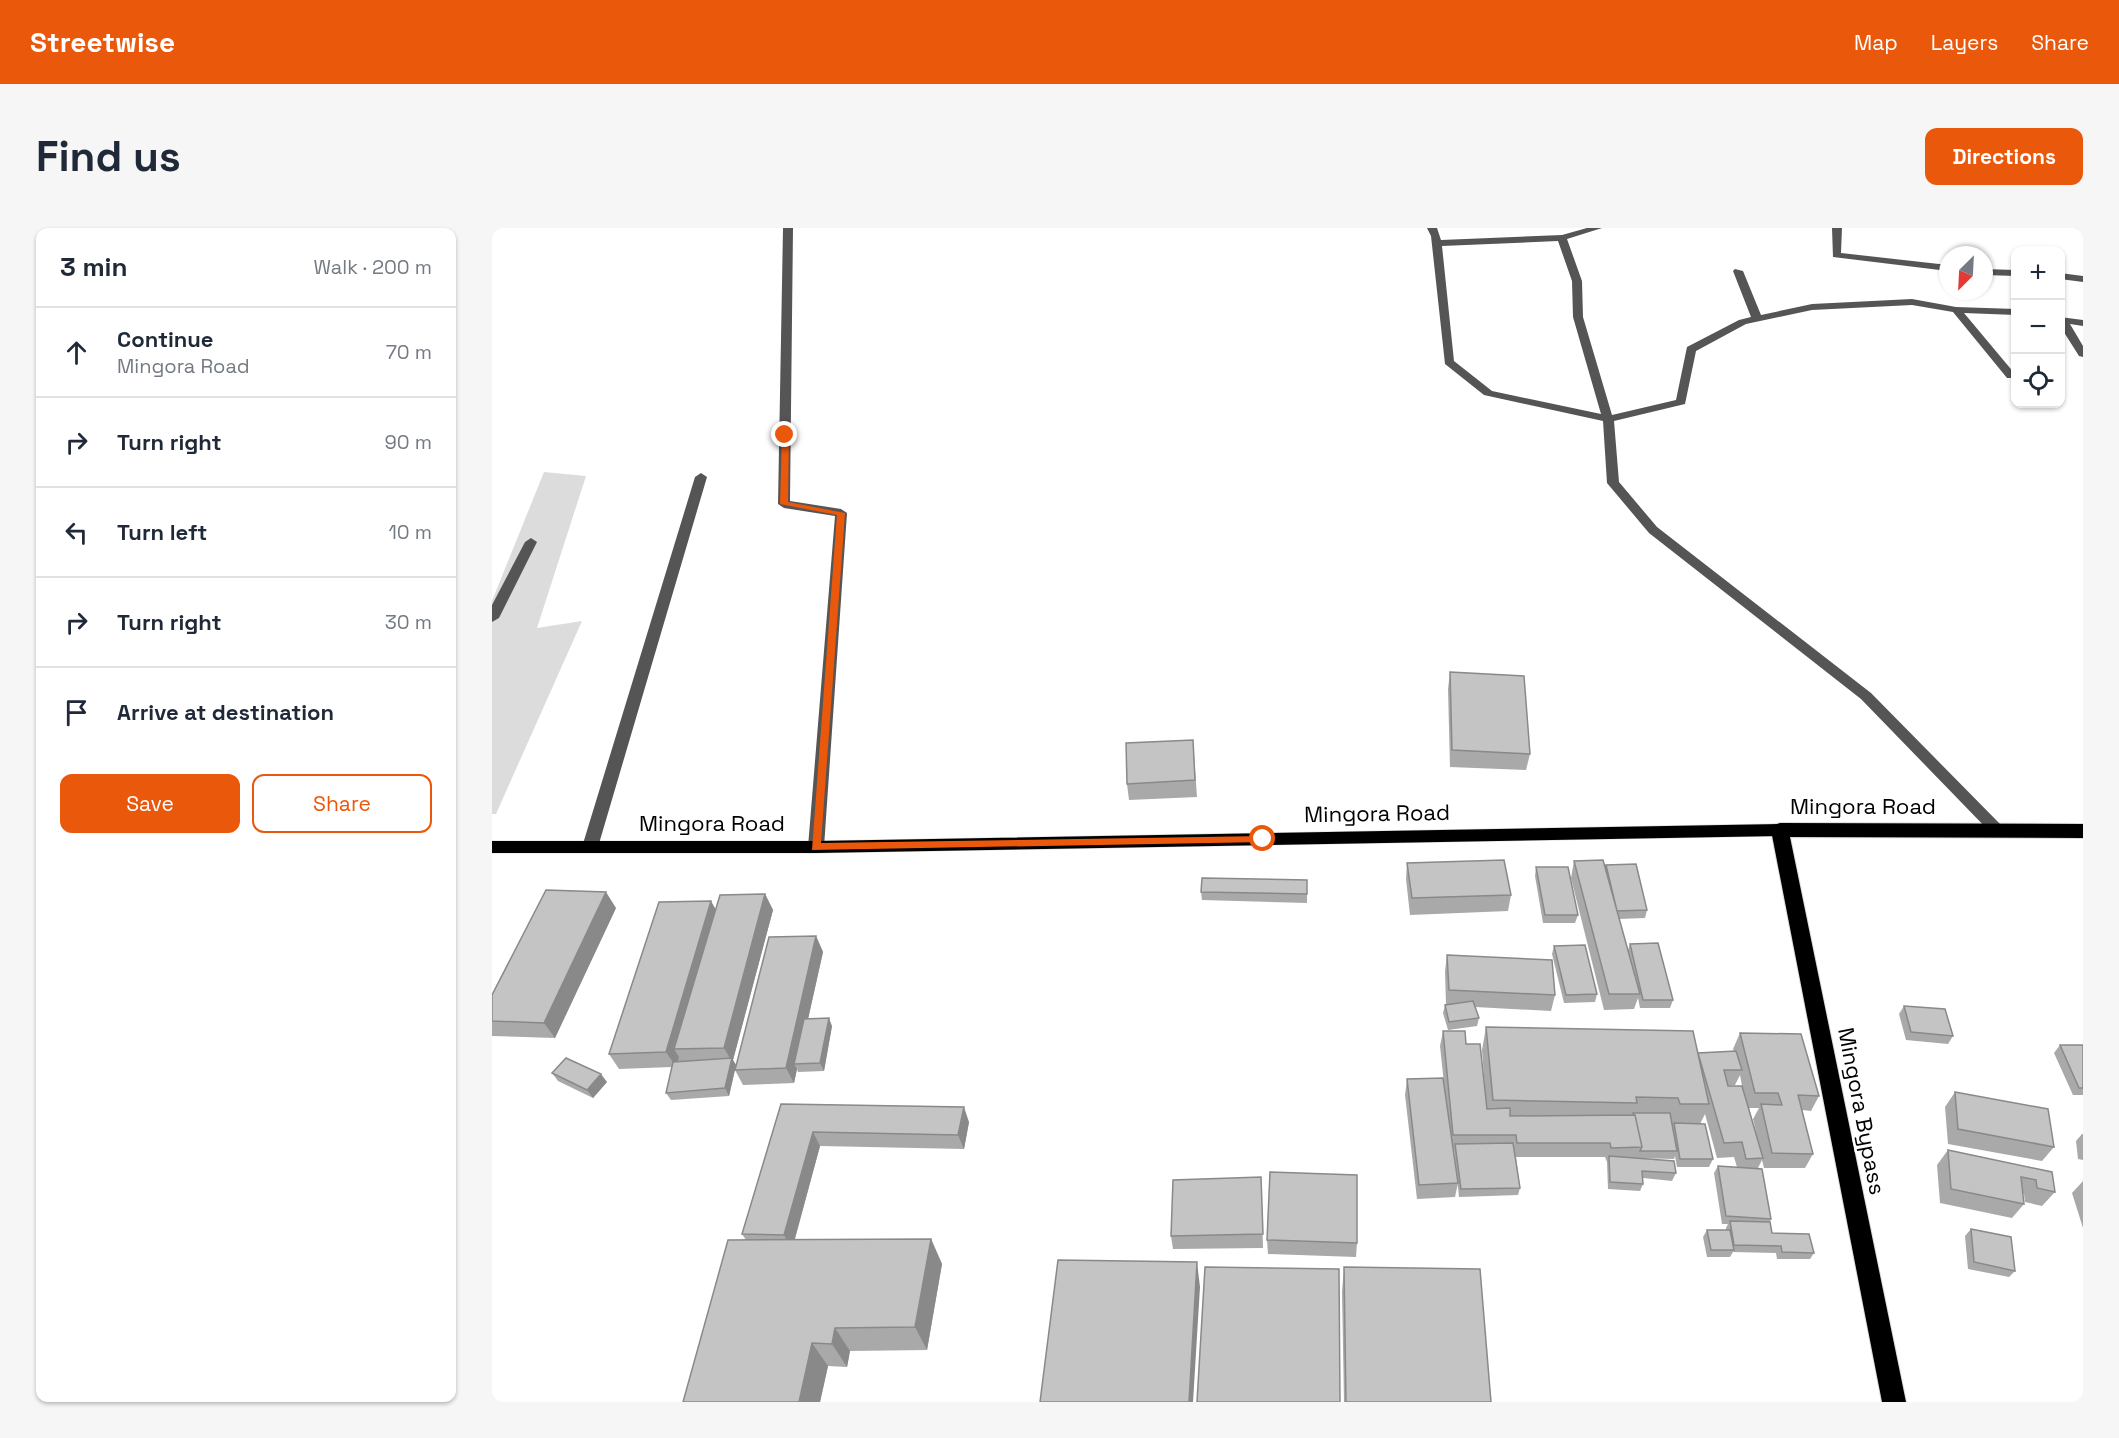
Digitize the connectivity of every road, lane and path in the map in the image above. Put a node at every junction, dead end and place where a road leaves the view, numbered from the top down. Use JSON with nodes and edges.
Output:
{"nodes":[{"id":1,"x":788,"y":228,"type":"edge"},
{"id":2,"x":1432,"y":228,"type":"edge"},
{"id":3,"x":1597,"y":228,"type":"edge"},
{"id":4,"x":1838,"y":228,"type":"edge"},
{"id":5,"x":1562,"y":238,"type":"junction"},
{"id":6,"x":1436,"y":243,"type":"junction"},
{"id":7,"x":1939,"y":267,"type":"edge"},
{"id":8,"x":1738,"y":271,"type":"dead end"},
{"id":9,"x":1993,"y":272,"type":"edge"},
{"id":10,"x":2011,"y":273,"type":"edge"},
{"id":11,"x":2065,"y":277,"type":"edge"},
{"id":12,"x":2083,"y":279,"type":"edge"},
{"id":13,"x":1956,"y":310,"type":"junction"},
{"id":14,"x":2011,"y":312,"type":"edge"},
{"id":15,"x":1757,"y":319,"type":"junction"},
{"id":16,"x":2065,"y":321,"type":"edge"},
{"id":17,"x":2083,"y":323,"type":"edge"},
{"id":18,"x":2065,"y":326,"type":"edge"},
{"id":19,"x":2083,"y":354,"type":"edge"},
{"id":20,"x":2011,"y":376,"type":"dead end"},
{"id":21,"x":1608,"y":419,"type":"junction"},
{"id":22,"x":701,"y":477,"type":"dead end"},
{"id":23,"x":531,"y":542,"type":"dead end"},
{"id":24,"x":492,"y":618,"type":"edge"},
{"id":25,"x":1780,"y":830,"type":"junction"},
{"id":26,"x":1997,"y":830,"type":"junction"},
{"id":27,"x":2083,"y":831,"type":"edge"},
{"id":28,"x":492,"y":847,"type":"edge"},
{"id":29,"x":590,"y":847,"type":"junction"},
{"id":30,"x":816,"y":847,"type":"junction"},
{"id":31,"x":1894,"y":1402,"type":"edge"}],
"edges":[{"from":1,"to":30,"type":"street"},
{"from":2,"to":6,"type":"street"},
{"from":3,"to":5,"type":"street"},
{"from":4,"to":7,"type":"street"},
{"from":5,"to":6,"type":"street"},
{"from":5,"to":21,"type":"street"},
{"from":6,"to":21,"type":"street"},
{"from":8,"to":15,"type":"street"},
{"from":9,"to":10,"type":"street"},
{"from":11,"to":12,"type":"street"},
{"from":13,"to":14,"type":"street"},
{"from":13,"to":15,"type":"street"},
{"from":13,"to":20,"type":"street"},
{"from":15,"to":21,"type":"street"},
{"from":16,"to":17,"type":"street"},
{"from":18,"to":19,"type":"street"},
{"from":21,"to":26,"type":"street"},
{"from":22,"to":29,"type":"street"},
{"from":23,"to":24,"type":"street"},
{"from":25,"to":26,"type":"highway","name":"Mingora Road"},
{"from":25,"to":30,"type":"main road","name":"Mingora Road"},
{"from":25,"to":31,"type":"highway","name":"Mingora Bypass"},
{"from":26,"to":27,"type":"highway","name":"Mingora Road"},
{"from":28,"to":29,"type":"main road","name":"Mingora Road"},
{"from":29,"to":30,"type":"main road","name":"Mingora Road"}]}
